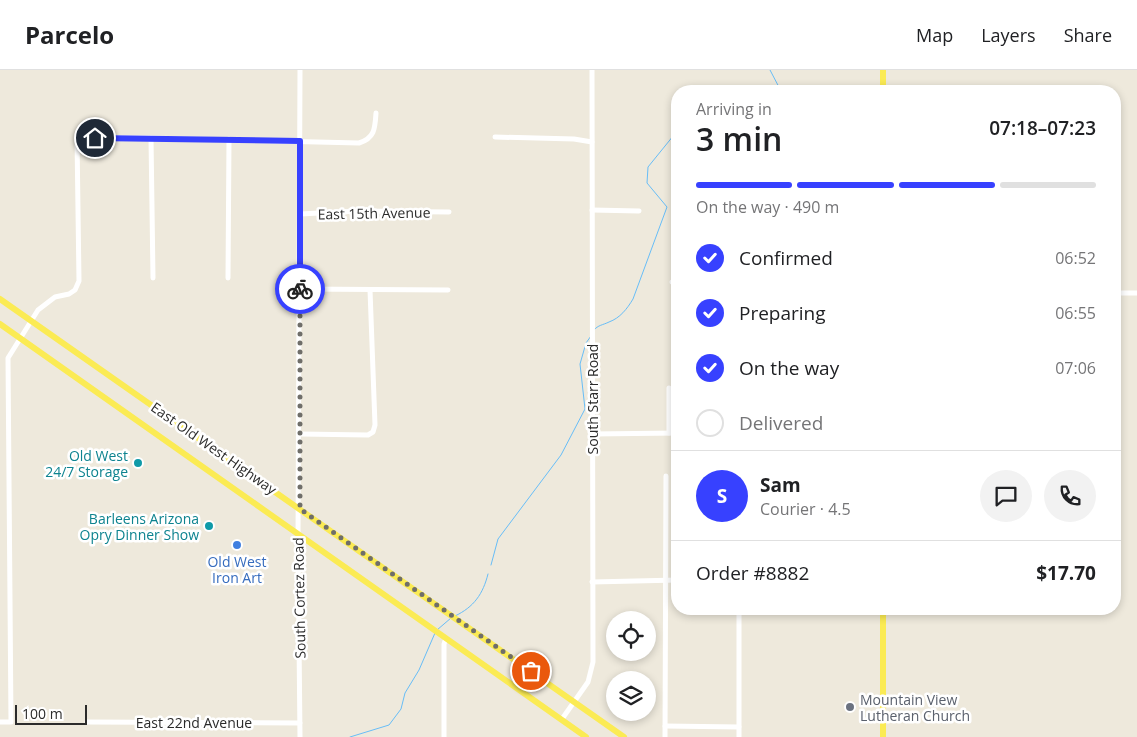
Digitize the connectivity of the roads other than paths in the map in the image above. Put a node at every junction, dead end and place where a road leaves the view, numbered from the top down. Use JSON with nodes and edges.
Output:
{"nodes":[{"id":1,"x":300,"y":70,"type":"edge"},
{"id":2,"x":592,"y":70,"type":"edge"},
{"id":3,"x":883,"y":70,"type":"edge"},
{"id":4,"x":883,"y":85,"type":"edge"},
{"id":5,"x":376,"y":113,"type":"dead end"},
{"id":6,"x":495,"y":137,"type":"dead end"},
{"id":7,"x":151,"y":138,"type":"junction"},
{"id":8,"x":229,"y":139,"type":"junction"},
{"id":9,"x":300,"y":141,"type":"junction"},
{"id":10,"x":592,"y":142,"type":"junction"},
{"id":11,"x":592,"y":210,"type":"junction"},
{"id":12,"x":639,"y":210,"type":"dead end"},
{"id":13,"x":449,"y":212,"type":"dead end"},
{"id":14,"x":300,"y":214,"type":"junction"},
{"id":15,"x":153,"y":278,"type":"dead end"},
{"id":16,"x":228,"y":278,"type":"dead end"},
{"id":17,"x":300,"y":289,"type":"junction"},
{"id":18,"x":370,"y":290,"type":"junction"},
{"id":19,"x":448,"y":290,"type":"dead end"},
{"id":20,"x":1121,"y":293,"type":"edge"},
{"id":21,"x":1137,"y":293,"type":"edge"},
{"id":22,"x":0,"y":298,"type":"edge"},
{"id":23,"x":33,"y":321,"type":"junction"},
{"id":24,"x":0,"y":324,"type":"edge"},
{"id":25,"x":20,"y":338,"type":"junction"},
{"id":26,"x":669,"y":388,"type":"dead end"},
{"id":27,"x":0,"y":429,"type":"edge"},
{"id":28,"x":8,"y":429,"type":"junction"},
{"id":29,"x":669,"y":433,"type":"joint"},
{"id":30,"x":300,"y":434,"type":"junction"},
{"id":31,"x":592,"y":434,"type":"junction"},
{"id":32,"x":0,"y":462,"type":"edge"},
{"id":33,"x":8,"y":462,"type":"junction"},
{"id":34,"x":666,"y":476,"type":"dead end"},
{"id":35,"x":300,"y":509,"type":"junction"},
{"id":36,"x":298,"y":534,"type":"junction"},
{"id":37,"x":0,"y":579,"type":"edge"},
{"id":38,"x":8,"y":579,"type":"junction"},
{"id":39,"x":665,"y":580,"type":"junction"},
{"id":40,"x":671,"y":580,"type":"edge"},
{"id":41,"x":592,"y":582,"type":"junction"},
{"id":42,"x":739,"y":615,"type":"edge"},
{"id":43,"x":883,"y":615,"type":"edge"},
{"id":44,"x":446,"y":638,"type":"junction"},
{"id":45,"x":574,"y":702,"type":"junction"},
{"id":46,"x":562,"y":720,"type":"junction"},
{"id":47,"x":0,"y":722,"type":"edge"},
{"id":48,"x":87,"y":722,"type":"dead end"},
{"id":49,"x":300,"y":723,"type":"junction"},
{"id":50,"x":666,"y":726,"type":"junction"},
{"id":51,"x":739,"y":727,"type":"junction"},
{"id":52,"x":300,"y":737,"type":"edge"},
{"id":53,"x":444,"y":737,"type":"edge"},
{"id":54,"x":586,"y":737,"type":"edge"},
{"id":55,"x":624,"y":737,"type":"edge"},
{"id":56,"x":665,"y":737,"type":"edge"},
{"id":57,"x":739,"y":737,"type":"edge"},
{"id":58,"x":883,"y":737,"type":"edge"}],
"edges":[{"from":1,"to":9,"type":"street","name":"South Cortez Road"},
{"from":2,"to":10,"type":"street","name":"South Starr Road"},
{"from":3,"to":4,"type":"main road"},
{"from":5,"to":9,"type":"street"},
{"from":6,"to":10,"type":"street"},
{"from":7,"to":8,"type":"street"},
{"from":7,"to":15,"type":"street"},
{"from":7,"to":23,"type":"street"},
{"from":8,"to":9,"type":"street"},
{"from":8,"to":16,"type":"street"},
{"from":9,"to":14,"type":"street","name":"South Cortez Road"},
{"from":10,"to":11,"type":"street","name":"South Starr Road"},
{"from":11,"to":12,"type":"street"},
{"from":11,"to":31,"type":"street","name":"South Starr Road"},
{"from":13,"to":14,"type":"street","name":"East 15th Avenue"},
{"from":14,"to":17,"type":"street","name":"South Cortez Road"},
{"from":17,"to":18,"type":"street"},
{"from":17,"to":30,"type":"street","name":"South Cortez Road"},
{"from":18,"to":19,"type":"street"},
{"from":18,"to":30,"type":"street"},
{"from":20,"to":21,"type":"street"},
{"from":22,"to":23,"type":"main road","name":"East Old West Highway"},
{"from":23,"to":25,"type":"street"},
{"from":23,"to":35,"type":"main road","name":"East Old West Highway"},
{"from":24,"to":25,"type":"main road","name":"East Old West Highway"},
{"from":25,"to":28,"type":"street"},
{"from":25,"to":36,"type":"main road","name":"East Old West Highway"},
{"from":26,"to":29,"type":"street"},
{"from":27,"to":28,"type":"street"},
{"from":28,"to":33,"type":"street"},
{"from":29,"to":31,"type":"street"},
{"from":30,"to":35,"type":"street","name":"South Cortez Road"},
{"from":31,"to":41,"type":"street","name":"South Starr Road"},
{"from":32,"to":33,"type":"street"},
{"from":33,"to":38,"type":"street"},
{"from":34,"to":39,"type":"street"},
{"from":35,"to":36,"type":"street","name":"South Cortez Road"},
{"from":35,"to":45,"type":"main road","name":"East Old West Highway"},
{"from":36,"to":44,"type":"main road","name":"East Old West Highway"},
{"from":36,"to":49,"type":"street","name":"South Cortez Road"},
{"from":37,"to":38,"type":"street"},
{"from":38,"to":47,"type":"street"},
{"from":39,"to":40,"type":"street"},
{"from":39,"to":41,"type":"street"},
{"from":39,"to":50,"type":"street"},
{"from":41,"to":45,"type":"street","name":"South Starr Road"},
{"from":42,"to":51,"type":"street"},
{"from":43,"to":58,"type":"main road"},
{"from":44,"to":46,"type":"main road","name":"East Old West Highway"},
{"from":44,"to":53,"type":"street"},
{"from":45,"to":46,"type":"street","name":"South Starr Road"},
{"from":45,"to":55,"type":"main road","name":"East Old West Highway"},
{"from":46,"to":54,"type":"main road","name":"East Old West Highway"},
{"from":48,"to":49,"type":"street","name":"East 22nd Avenue"},
{"from":49,"to":52,"type":"street","name":"South Cortez Road"},
{"from":50,"to":51,"type":"street"},
{"from":50,"to":56,"type":"street"},
{"from":51,"to":57,"type":"street"}]}
